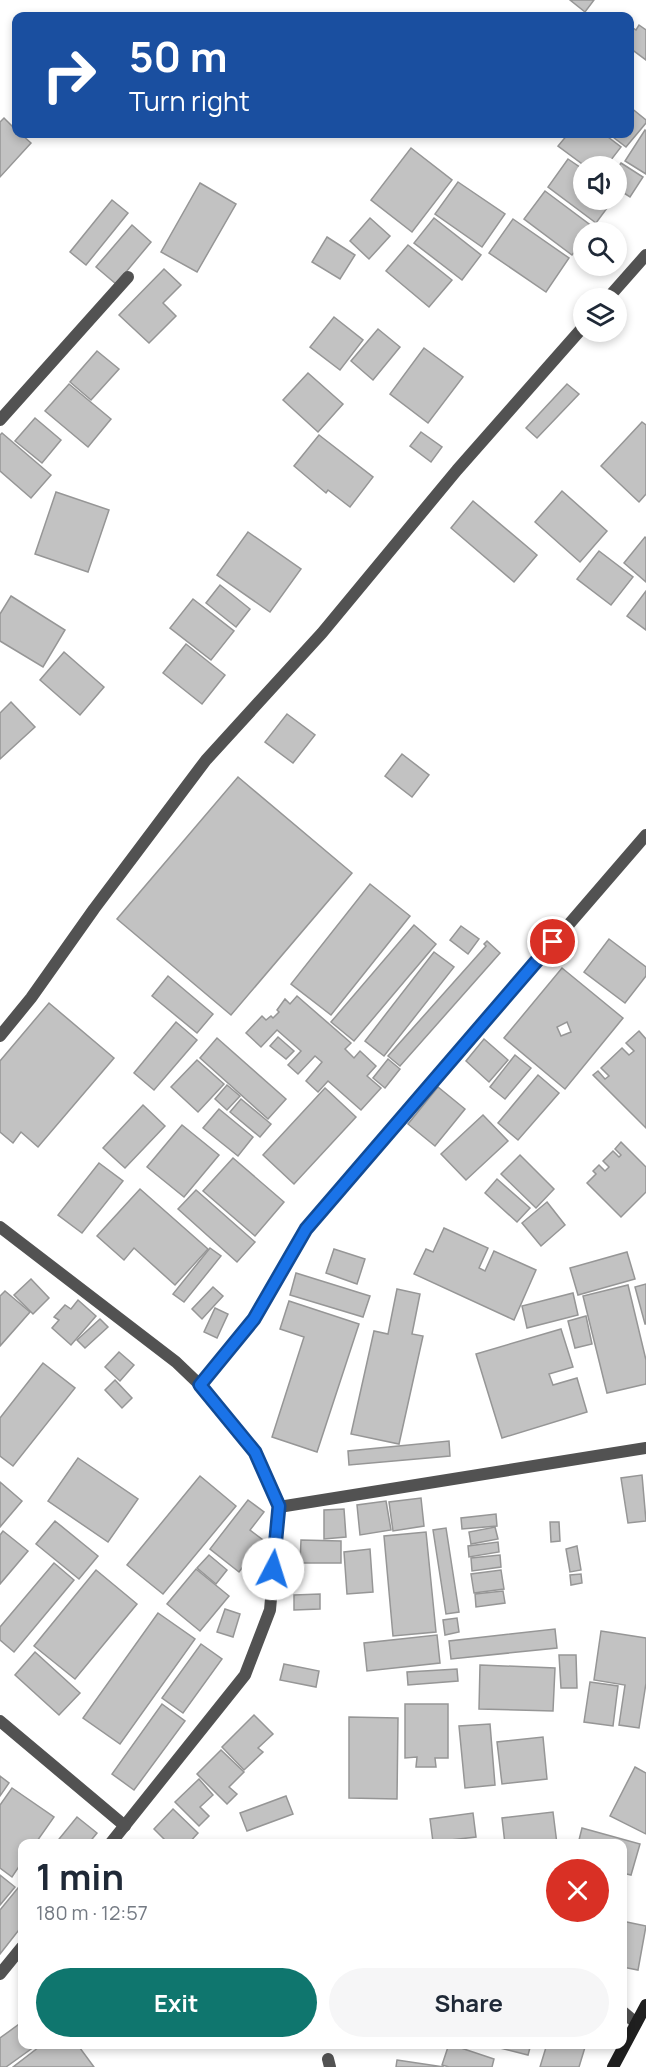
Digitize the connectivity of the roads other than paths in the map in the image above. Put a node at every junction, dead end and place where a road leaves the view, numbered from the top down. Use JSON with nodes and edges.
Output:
{"nodes":[{"id":1,"x":646,"y":255,"type":"edge"},
{"id":2,"x":128,"y":277,"type":"dead end"},
{"id":3,"x":617,"y":288,"type":"edge"},
{"id":4,"x":573,"y":339,"type":"edge"},
{"id":5,"x":0,"y":420,"type":"edge"},
{"id":6,"x":646,"y":835,"type":"edge"},
{"id":7,"x":0,"y":1036,"type":"edge"},
{"id":8,"x":0,"y":1227,"type":"edge"},
{"id":9,"x":200,"y":1385,"type":"junction"},
{"id":10,"x":646,"y":1448,"type":"edge"},
{"id":11,"x":279,"y":1506,"type":"junction"},
{"id":12,"x":0,"y":1721,"type":"edge"},
{"id":13,"x":125,"y":1826,"type":"junction"},
{"id":14,"x":114,"y":1839,"type":"edge"},
{"id":15,"x":18,"y":1952,"type":"edge"},
{"id":16,"x":0,"y":1974,"type":"edge"},
{"id":17,"x":646,"y":2005,"type":"edge"},
{"id":18,"x":627,"y":2015,"type":"edge"},
{"id":19,"x":636,"y":2023,"type":"junction"},
{"id":20,"x":627,"y":2040,"type":"edge"},
{"id":21,"x":622,"y":2049,"type":"edge"},
{"id":22,"x":613,"y":2067,"type":"edge"}],
"edges":[{"from":1,"to":3,"type":"street"},
{"from":2,"to":5,"type":"street"},
{"from":4,"to":7,"type":"street"},
{"from":6,"to":9,"type":"street"},
{"from":8,"to":9,"type":"street"},
{"from":9,"to":11,"type":"street"},
{"from":10,"to":11,"type":"street"},
{"from":11,"to":13,"type":"street"},
{"from":12,"to":13,"type":"street"},
{"from":13,"to":14,"type":"street"},
{"from":15,"to":16,"type":"street"},
{"from":17,"to":19,"type":"street"},
{"from":18,"to":19,"type":"street"},
{"from":19,"to":20,"type":"street"},
{"from":21,"to":22,"type":"street"}]}
